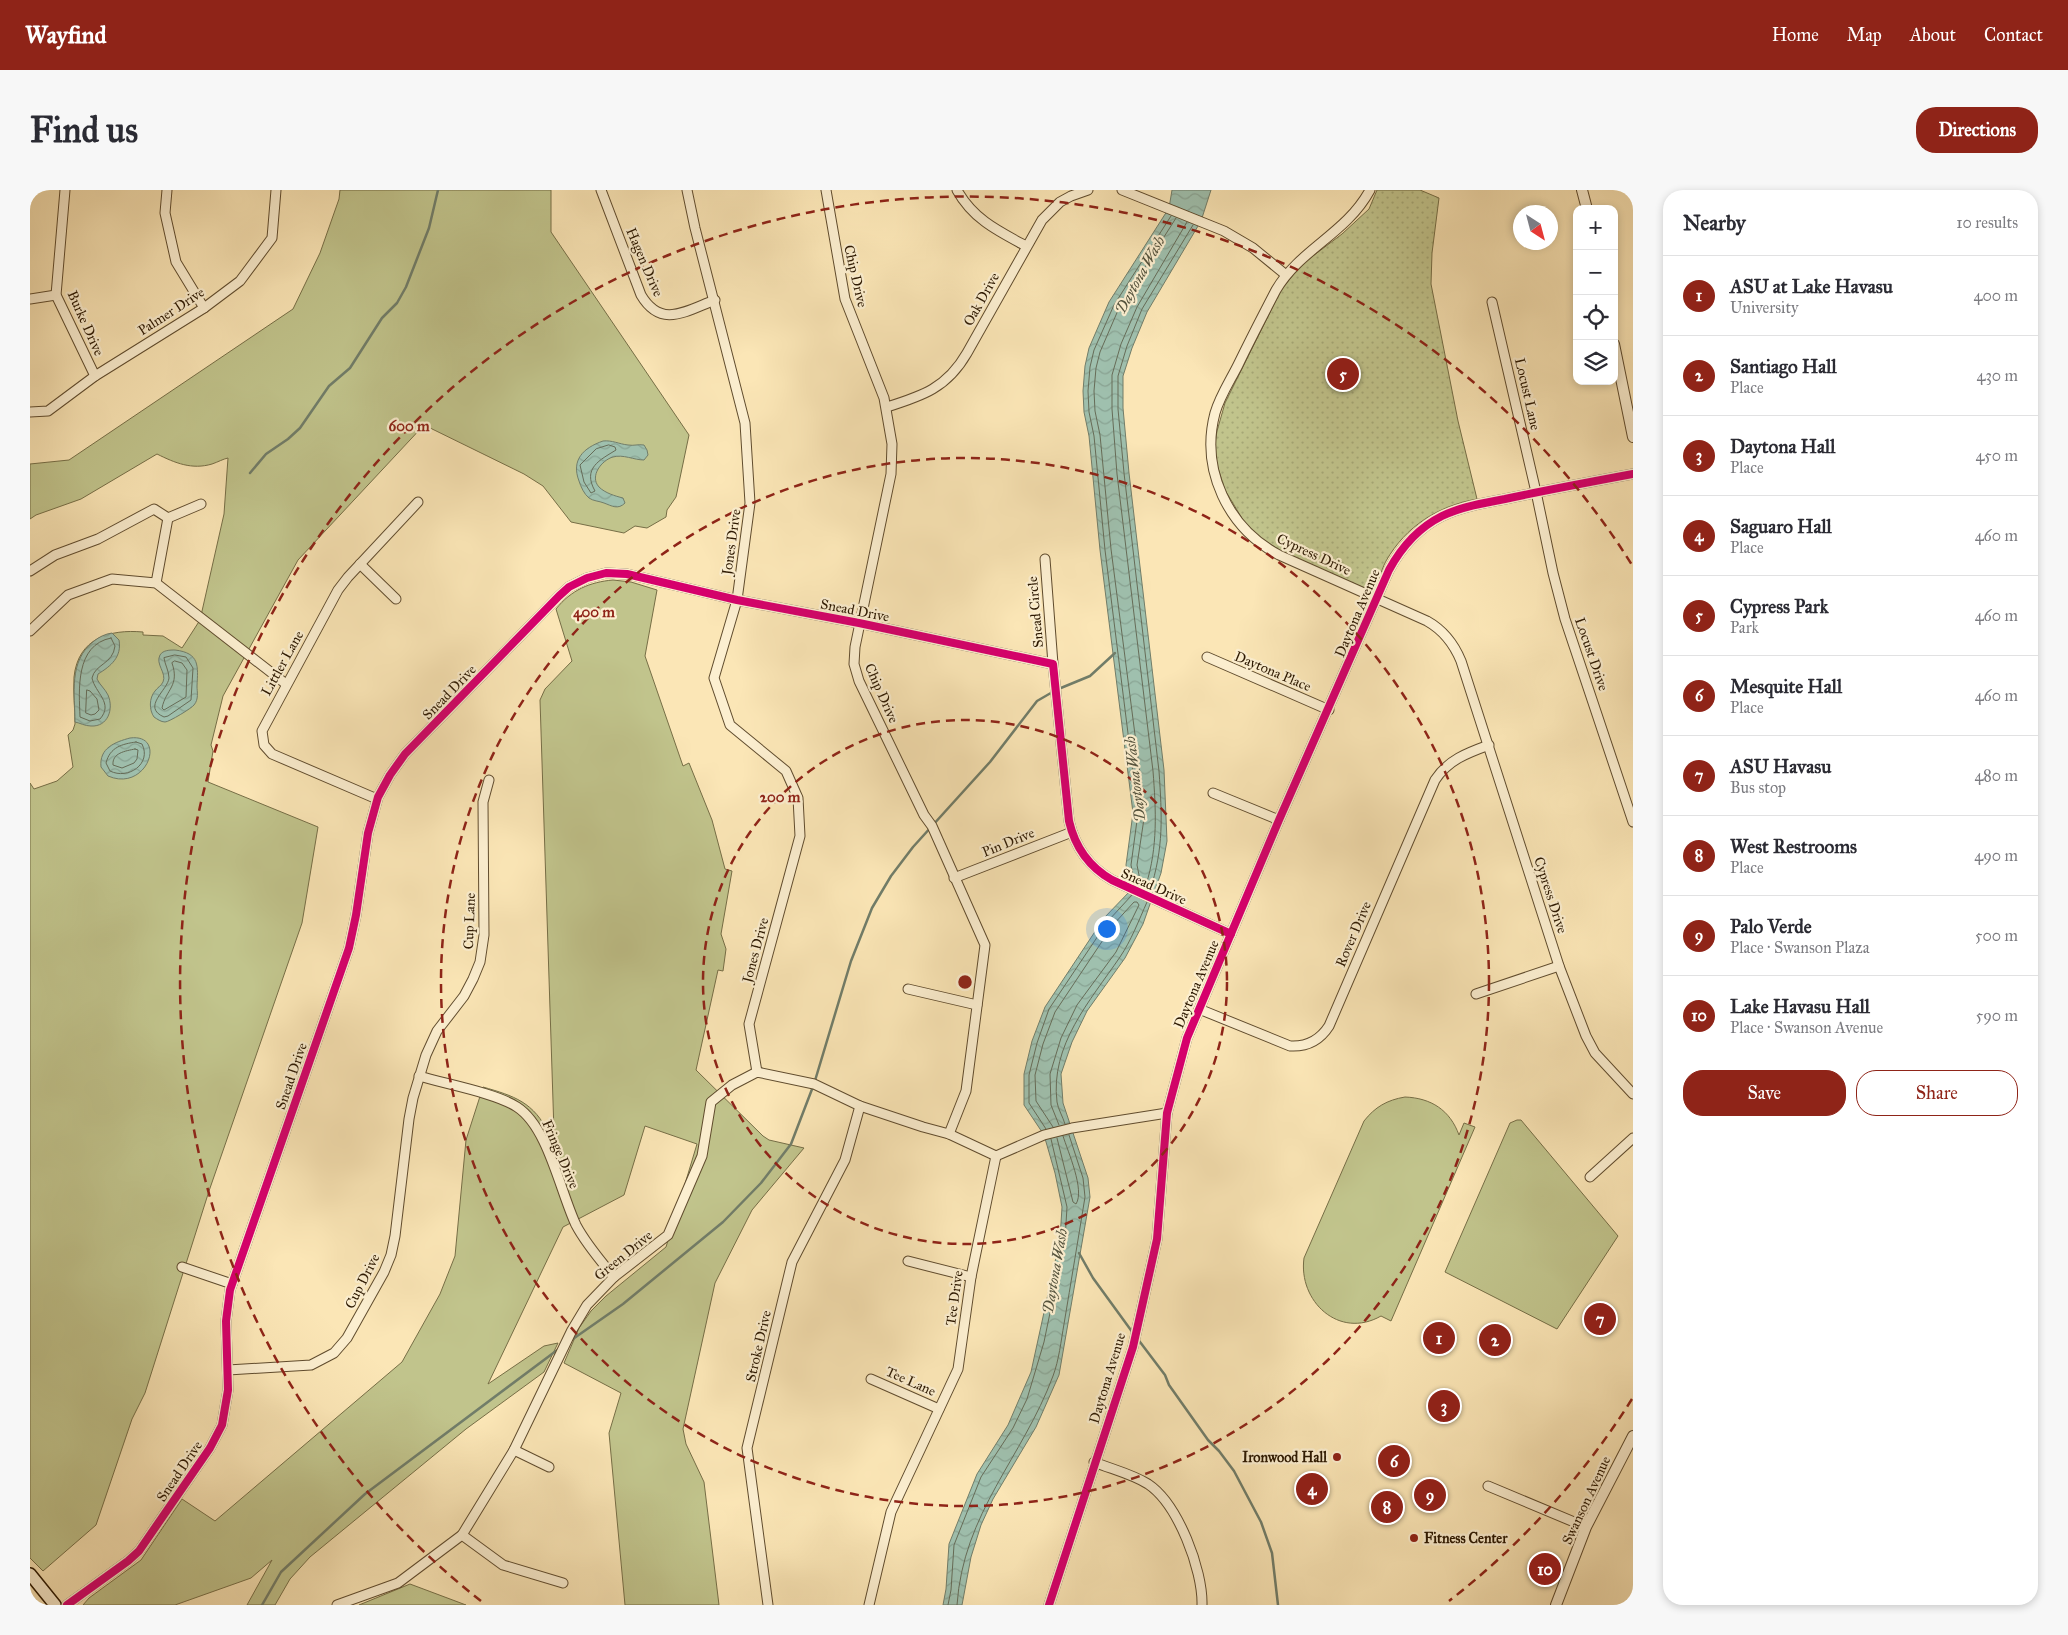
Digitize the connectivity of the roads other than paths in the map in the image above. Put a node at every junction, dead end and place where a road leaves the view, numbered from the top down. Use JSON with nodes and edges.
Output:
{"nodes":[{"id":1,"x":65,"y":190,"type":"edge"},
{"id":2,"x":167,"y":190,"type":"edge"},
{"id":3,"x":276,"y":190,"type":"edge"},
{"id":4,"x":601,"y":190,"type":"edge"},
{"id":5,"x":687,"y":190,"type":"edge"},
{"id":6,"x":826,"y":190,"type":"edge"},
{"id":7,"x":957,"y":190,"type":"edge"},
{"id":8,"x":1088,"y":190,"type":"edge"},
{"id":9,"x":1122,"y":190,"type":"edge"},
{"id":10,"x":1370,"y":190,"type":"edge"},
{"id":11,"x":1582,"y":190,"type":"edge"},
{"id":12,"x":1586,"y":205,"type":"edge"},
{"id":13,"x":1026,"y":246,"type":"junction"},
{"id":14,"x":1286,"y":275,"type":"junction"},
{"id":15,"x":56,"y":295,"type":"junction"},
{"id":16,"x":30,"y":299,"type":"edge"},
{"id":17,"x":715,"y":300,"type":"junction"},
{"id":18,"x":1492,"y":302,"type":"dead end"},
{"id":19,"x":204,"y":308,"type":"junction"},
{"id":20,"x":1618,"y":364,"type":"edge"},
{"id":21,"x":95,"y":376,"type":"junction"},
{"id":22,"x":887,"y":407,"type":"junction"},
{"id":23,"x":30,"y":412,"type":"edge"},
{"id":24,"x":1633,"y":437,"type":"edge"},
{"id":25,"x":1633,"y":474,"type":"edge"},
{"id":26,"x":1536,"y":492,"type":"junction"},
{"id":27,"x":418,"y":502,"type":"dead end"},
{"id":28,"x":201,"y":504,"type":"dead end"},
{"id":29,"x":168,"y":518,"type":"junction"},
{"id":30,"x":1045,"y":559,"type":"dead end"},
{"id":31,"x":360,"y":564,"type":"junction"},
{"id":32,"x":30,"y":571,"type":"edge"},
{"id":33,"x":156,"y":583,"type":"junction"},
{"id":34,"x":1377,"y":598,"type":"junction"},
{"id":35,"x":396,"y":599,"type":"dead end"},
{"id":36,"x":737,"y":600,"type":"junction"},
{"id":37,"x":859,"y":623,"type":"junction"},
{"id":38,"x":30,"y":631,"type":"edge"},
{"id":39,"x":1207,"y":657,"type":"dead end"},
{"id":40,"x":1053,"y":664,"type":"junction"},
{"id":41,"x":286,"y":684,"type":"junction"},
{"id":42,"x":1328,"y":710,"type":"junction"},
{"id":43,"x":1488,"y":744,"type":"junction"},
{"id":44,"x":488,"y":780,"type":"dead end"},
{"id":45,"x":1214,"y":793,"type":"dead end"},
{"id":46,"x":377,"y":799,"type":"junction"},
{"id":47,"x":1279,"y":820,"type":"junction"},
{"id":48,"x":1633,"y":822,"type":"edge"},
{"id":49,"x":1072,"y":832,"type":"junction"},
{"id":50,"x":954,"y":878,"type":"junction"},
{"id":51,"x":1231,"y":934,"type":"junction"},
{"id":52,"x":1559,"y":966,"type":"junction"},
{"id":53,"x":908,"y":989,"type":"dead end"},
{"id":54,"x":1476,"y":994,"type":"dead end"},
{"id":55,"x":977,"y":1004,"type":"junction"},
{"id":56,"x":1199,"y":1009,"type":"junction"},
{"id":57,"x":757,"y":1072,"type":"junction"},
{"id":58,"x":419,"y":1076,"type":"junction"},
{"id":59,"x":1633,"y":1094,"type":"edge"},
{"id":60,"x":860,"y":1106,"type":"junction"},
{"id":61,"x":1167,"y":1114,"type":"junction"},
{"id":62,"x":949,"y":1134,"type":"junction"},
{"id":63,"x":1633,"y":1138,"type":"edge"},
{"id":64,"x":996,"y":1156,"type":"junction"},
{"id":65,"x":1590,"y":1177,"type":"dead end"},
{"id":66,"x":908,"y":1261,"type":"dead end"},
{"id":67,"x":182,"y":1267,"type":"dead end"},
{"id":68,"x":614,"y":1277,"type":"junction"},
{"id":69,"x":971,"y":1277,"type":"junction"},
{"id":70,"x":232,"y":1284,"type":"junction"},
{"id":71,"x":228,"y":1370,"type":"junction"},
{"id":72,"x":871,"y":1379,"type":"dead end"},
{"id":73,"x":939,"y":1409,"type":"junction"},
{"id":74,"x":1633,"y":1436,"type":"edge"},
{"id":75,"x":514,"y":1450,"type":"junction"},
{"id":76,"x":1094,"y":1462,"type":"junction"},
{"id":77,"x":549,"y":1468,"type":"dead end"},
{"id":78,"x":1488,"y":1486,"type":"dead end"},
{"id":79,"x":1586,"y":1527,"type":"junction"},
{"id":80,"x":462,"y":1535,"type":"junction"},
{"id":81,"x":30,"y":1574,"type":"edge"},
{"id":82,"x":563,"y":1583,"type":"dead end"},
{"id":83,"x":55,"y":1605,"type":"edge"},
{"id":84,"x":67,"y":1605,"type":"edge"},
{"id":85,"x":336,"y":1605,"type":"edge"},
{"id":86,"x":768,"y":1605,"type":"edge"},
{"id":87,"x":869,"y":1605,"type":"edge"},
{"id":88,"x":1049,"y":1605,"type":"edge"},
{"id":89,"x":1202,"y":1605,"type":"edge"},
{"id":90,"x":1556,"y":1605,"type":"edge"}],
"edges":[{"from":1,"to":15,"type":"street","name":"Burke Drive"},
{"from":2,"to":19,"type":"street"},
{"from":3,"to":19,"type":"street","name":"Palmer Drive"},
{"from":4,"to":17,"type":"street","name":"Hagen Drive"},
{"from":5,"to":17,"type":"street","name":"Jones Drive"},
{"from":6,"to":22,"type":"street","name":"Chip Drive"},
{"from":7,"to":13,"type":"street"},
{"from":8,"to":13,"type":"street","name":"Oak Drive"},
{"from":9,"to":14,"type":"street"},
{"from":10,"to":14,"type":"street","name":"Cypress Drive"},
{"from":11,"to":12,"type":"street"},
{"from":13,"to":22,"type":"street","name":"Oak Drive"},
{"from":14,"to":34,"type":"street","name":"Cypress Drive"},
{"from":15,"to":16,"type":"street"},
{"from":15,"to":21,"type":"street","name":"Burke Drive"},
{"from":17,"to":36,"type":"street","name":"Jones Drive"},
{"from":18,"to":26,"type":"street","name":"Locust Lane"},
{"from":19,"to":21,"type":"street","name":"Palmer Drive"},
{"from":20,"to":24,"type":"street"},
{"from":21,"to":23,"type":"street","name":"Palmer Drive"},
{"from":22,"to":37,"type":"street","name":"Chip Drive"},
{"from":25,"to":26,"type":"street","name":"Daytona Avenue"},
{"from":26,"to":34,"type":"street","name":"Daytona Avenue"},
{"from":26,"to":48,"type":"street","name":"Locust Drive"},
{"from":27,"to":31,"type":"street","name":"Littler Lane"},
{"from":28,"to":29,"type":"street"},
{"from":29,"to":32,"type":"street"},
{"from":29,"to":33,"type":"street"},
{"from":30,"to":40,"type":"street","name":"Snead Circle"},
{"from":31,"to":35,"type":"street"},
{"from":31,"to":41,"type":"street","name":"Littler Lane"},
{"from":33,"to":38,"type":"street"},
{"from":33,"to":41,"type":"street"},
{"from":34,"to":42,"type":"street","name":"Daytona Avenue"},
{"from":34,"to":43,"type":"street","name":"Cypress Drive"},
{"from":36,"to":37,"type":"street","name":"Snead Drive"},
{"from":36,"to":46,"type":"street","name":"Snead Drive"},
{"from":36,"to":57,"type":"street","name":"Jones Drive"},
{"from":37,"to":40,"type":"street","name":"Snead Drive"},
{"from":37,"to":50,"type":"street","name":"Chip Drive"},
{"from":39,"to":42,"type":"street","name":"Daytona Place"},
{"from":40,"to":49,"type":"street","name":"Snead Drive"},
{"from":41,"to":46,"type":"street","name":"Littler Lane"},
{"from":42,"to":47,"type":"street","name":"Daytona Avenue"},
{"from":43,"to":52,"type":"street","name":"Cypress Drive"},
{"from":43,"to":56,"type":"street","name":"Rover Drive"},
{"from":44,"to":58,"type":"street","name":"Cup Lane"},
{"from":45,"to":47,"type":"street"},
{"from":46,"to":70,"type":"street","name":"Snead Drive"},
{"from":47,"to":51,"type":"street","name":"Daytona Avenue"},
{"from":49,"to":50,"type":"street","name":"Pin Drive"},
{"from":49,"to":51,"type":"street","name":"Snead Drive"},
{"from":50,"to":55,"type":"street","name":"Chip Drive"},
{"from":51,"to":56,"type":"street","name":"Daytona Avenue"},
{"from":52,"to":54,"type":"street"},
{"from":52,"to":59,"type":"street","name":"Cypress Drive"},
{"from":53,"to":55,"type":"street"},
{"from":55,"to":62,"type":"street","name":"Chip Drive"},
{"from":56,"to":61,"type":"street","name":"Daytona Avenue"},
{"from":57,"to":60,"type":"street"},
{"from":57,"to":68,"type":"street","name":"Green Drive"},
{"from":58,"to":68,"type":"street","name":"Fringe Drive"},
{"from":58,"to":71,"type":"street","name":"Cup Drive"},
{"from":60,"to":62,"type":"street"},
{"from":60,"to":86,"type":"street","name":"Stroke Drive"},
{"from":61,"to":64,"type":"street"},
{"from":61,"to":76,"type":"street","name":"Daytona Avenue"},
{"from":62,"to":64,"type":"street"},
{"from":63,"to":65,"type":"street"},
{"from":64,"to":69,"type":"street","name":"Tee Drive"},
{"from":66,"to":69,"type":"street"},
{"from":67,"to":70,"type":"street"},
{"from":68,"to":75,"type":"street","name":"Green Drive"},
{"from":69,"to":73,"type":"street","name":"Tee Drive"},
{"from":70,"to":71,"type":"street","name":"Snead Drive"},
{"from":71,"to":84,"type":"street","name":"Snead Drive"},
{"from":72,"to":73,"type":"street","name":"Tee Lane"},
{"from":73,"to":87,"type":"street","name":"Tee Drive"},
{"from":74,"to":79,"type":"street","name":"Swanson Avenue"},
{"from":75,"to":77,"type":"street"},
{"from":75,"to":80,"type":"street","name":"Green Drive"},
{"from":76,"to":88,"type":"street","name":"Daytona Avenue"},
{"from":76,"to":89,"type":"street"},
{"from":78,"to":79,"type":"street"},
{"from":79,"to":90,"type":"street","name":"Swanson Avenue"},
{"from":80,"to":82,"type":"street"},
{"from":80,"to":85,"type":"street","name":"Green Drive"},
{"from":81,"to":83,"type":"main road"}]}
